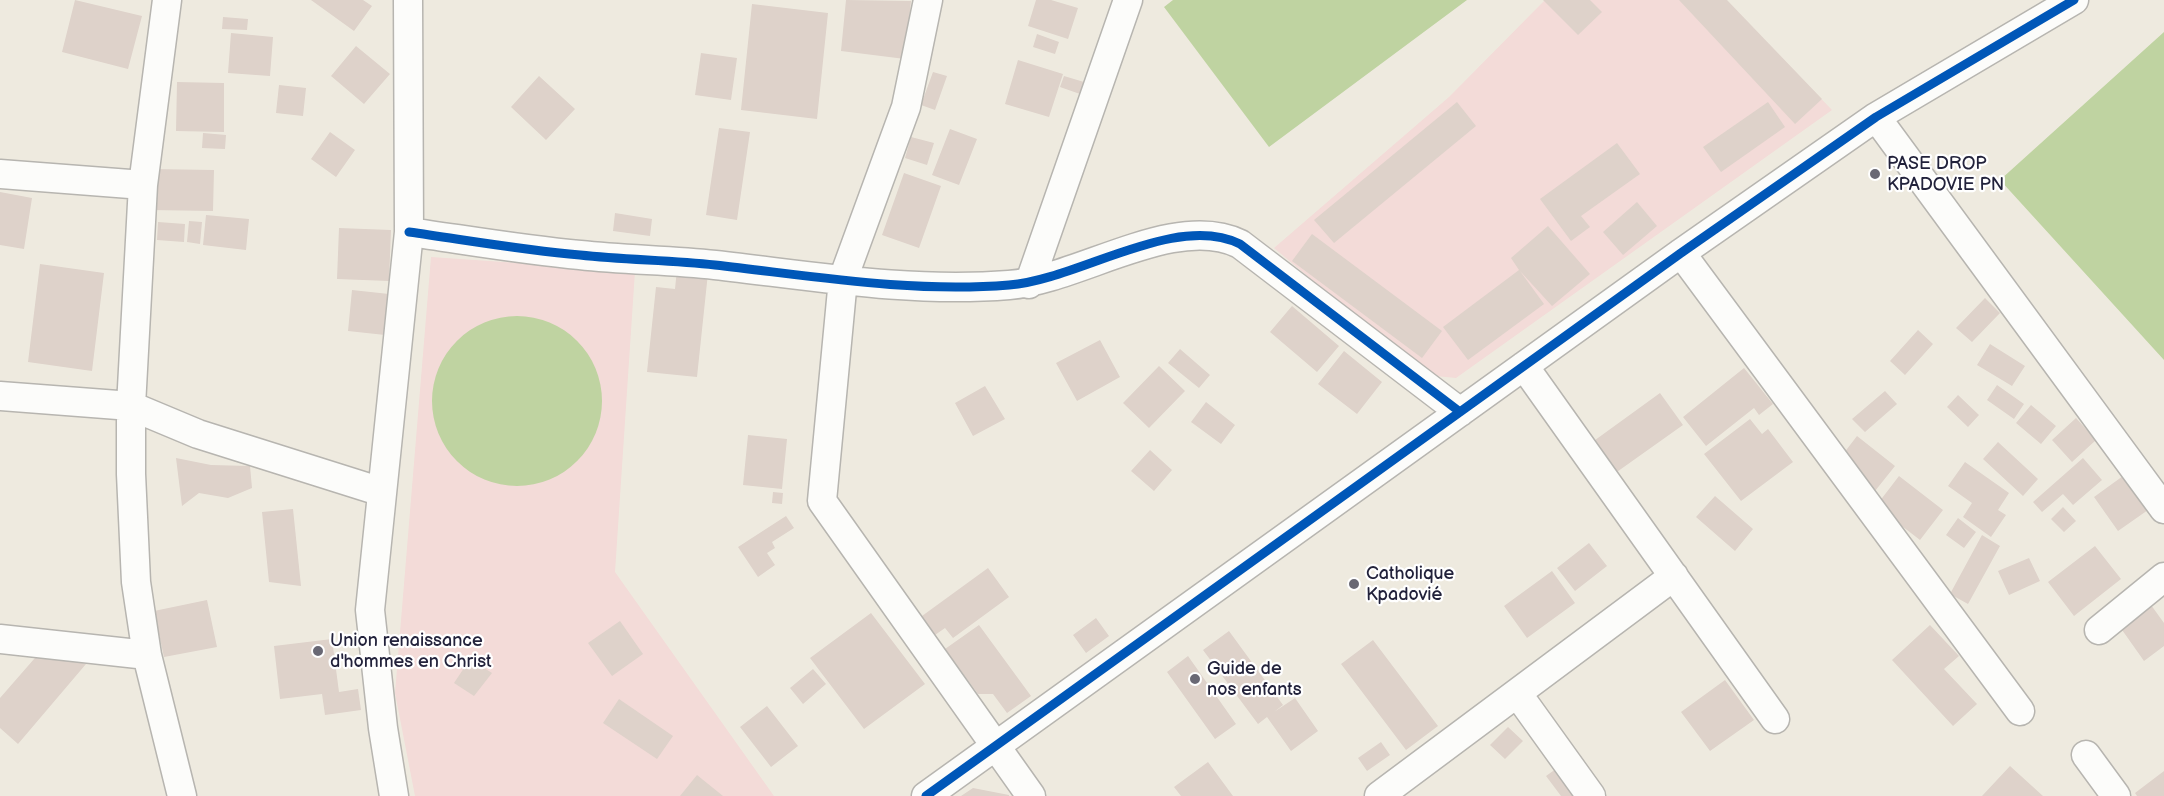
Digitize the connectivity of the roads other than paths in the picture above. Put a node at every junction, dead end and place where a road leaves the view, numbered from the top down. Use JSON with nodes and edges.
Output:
{"nodes":[{"id":1,"x":167,"y":0,"type":"edge"},
{"id":2,"x":408,"y":0,"type":"edge"},
{"id":3,"x":928,"y":0,"type":"edge"},
{"id":4,"x":1128,"y":0,"type":"edge"},
{"id":5,"x":2074,"y":0,"type":"edge"},
{"id":6,"x":1876,"y":117,"type":"junction"},
{"id":7,"x":0,"y":174,"type":"edge"},
{"id":8,"x":143,"y":185,"type":"junction"},
{"id":9,"x":409,"y":232,"type":"junction"},
{"id":10,"x":1681,"y":253,"type":"junction"},
{"id":11,"x":843,"y":279,"type":"junction"},
{"id":12,"x":1029,"y":284,"type":"junction"},
{"id":13,"x":1524,"y":366,"type":"junction"},
{"id":14,"x":0,"y":396,"type":"edge"},
{"id":15,"x":131,"y":406,"type":"junction"},
{"id":16,"x":1460,"y":412,"type":"junction"},
{"id":17,"x":382,"y":492,"type":"junction"},
{"id":18,"x":2164,"y":509,"type":"edge"},
{"id":19,"x":1674,"y":576,"type":"junction"},
{"id":20,"x":2164,"y":577,"type":"edge"},
{"id":21,"x":2098,"y":630,"type":"dead end"},
{"id":22,"x":0,"y":639,"type":"edge"},
{"id":23,"x":147,"y":655,"type":"junction"},
{"id":24,"x":1517,"y":693,"type":"junction"},
{"id":25,"x":2020,"y":711,"type":"dead end"},
{"id":26,"x":1775,"y":719,"type":"dead end"},
{"id":27,"x":996,"y":746,"type":"junction"},
{"id":28,"x":2086,"y":755,"type":"dead end"},
{"id":29,"x":182,"y":796,"type":"edge"},
{"id":30,"x":394,"y":796,"type":"edge"},
{"id":31,"x":926,"y":796,"type":"edge"},
{"id":32,"x":1031,"y":796,"type":"edge"},
{"id":33,"x":1378,"y":796,"type":"edge"},
{"id":34,"x":1591,"y":796,"type":"edge"},
{"id":35,"x":2116,"y":796,"type":"edge"}],
"edges":[{"from":1,"to":8,"type":"street"},
{"from":2,"to":9,"type":"street"},
{"from":3,"to":11,"type":"street"},
{"from":4,"to":12,"type":"street"},
{"from":5,"to":6,"type":"street"},
{"from":6,"to":10,"type":"street"},
{"from":6,"to":18,"type":"street"},
{"from":7,"to":8,"type":"street"},
{"from":8,"to":15,"type":"street"},
{"from":9,"to":11,"type":"street"},
{"from":9,"to":17,"type":"street"},
{"from":10,"to":13,"type":"street"},
{"from":10,"to":25,"type":"street"},
{"from":11,"to":12,"type":"street"},
{"from":11,"to":27,"type":"street"},
{"from":12,"to":16,"type":"street"},
{"from":13,"to":16,"type":"street"},
{"from":13,"to":19,"type":"street"},
{"from":14,"to":15,"type":"street"},
{"from":15,"to":17,"type":"street"},
{"from":15,"to":23,"type":"street"},
{"from":16,"to":27,"type":"street"},
{"from":17,"to":30,"type":"street"},
{"from":19,"to":24,"type":"street"},
{"from":19,"to":26,"type":"street"},
{"from":20,"to":21,"type":"street"},
{"from":22,"to":23,"type":"street"},
{"from":23,"to":29,"type":"street"},
{"from":24,"to":33,"type":"street"},
{"from":24,"to":34,"type":"street"},
{"from":27,"to":31,"type":"street"},
{"from":27,"to":32,"type":"street"},
{"from":28,"to":35,"type":"street"}]}
